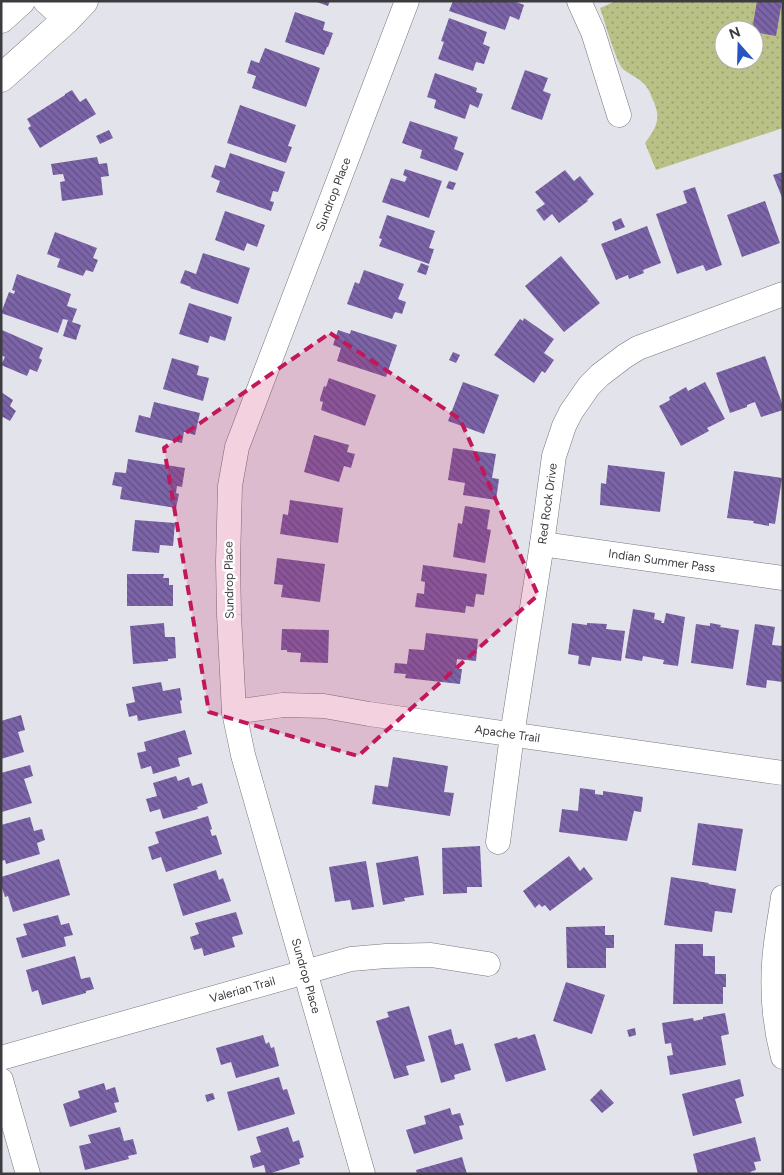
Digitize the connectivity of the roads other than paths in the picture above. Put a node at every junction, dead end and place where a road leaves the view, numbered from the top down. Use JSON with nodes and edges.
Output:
{"nodes":[{"id":1,"x":21,"y":1,"type":"edge"},
{"id":2,"x":45,"y":1,"type":"edge"},
{"id":3,"x":407,"y":1,"type":"edge"},
{"id":4,"x":580,"y":1,"type":"edge"},
{"id":5,"x":75,"y":11,"type":"edge"},
{"id":6,"x":1,"y":19,"type":"edge"},
{"id":7,"x":1,"y":78,"type":"edge"},
{"id":8,"x":619,"y":115,"type":"dead end"},
{"id":9,"x":783,"y":294,"type":"edge"},
{"id":10,"x":542,"y":544,"type":"junction"},
{"id":11,"x":783,"y":578,"type":"edge"},
{"id":12,"x":234,"y":712,"type":"junction"},
{"id":13,"x":512,"y":735,"type":"junction"},
{"id":14,"x":783,"y":773,"type":"edge"},
{"id":15,"x":498,"y":842,"type":"dead end"},
{"id":16,"x":783,"y":898,"type":"edge"},
{"id":17,"x":778,"y":963,"type":"edge"},
{"id":18,"x":488,"y":964,"type":"dead end"},
{"id":19,"x":305,"y":972,"type":"junction"},
{"id":20,"x":783,"y":1057,"type":"edge"},
{"id":21,"x":1,"y":1058,"type":"edge"},
{"id":22,"x":1,"y":1080,"type":"edge"},
{"id":23,"x":28,"y":1174,"type":"edge"},
{"id":24,"x":362,"y":1174,"type":"edge"}],
"edges":[{"from":1,"to":6,"type":"street"},
{"from":2,"to":5,"type":"street"},
{"from":3,"to":12,"type":"street","name":"Sundrop Place"},
{"from":4,"to":8,"type":"street"},
{"from":5,"to":7,"type":"street"},
{"from":9,"to":10,"type":"street","name":"Red Rock Drive"},
{"from":10,"to":11,"type":"street","name":"Indian Summer Pass"},
{"from":10,"to":13,"type":"street","name":"Red Rock Drive"},
{"from":12,"to":13,"type":"street","name":"Apache Trail"},
{"from":12,"to":19,"type":"street","name":"Sundrop Place"},
{"from":13,"to":14,"type":"street","name":"Apache Trail"},
{"from":13,"to":15,"type":"street","name":"Red Rock Drive"},
{"from":16,"to":17,"type":"street"},
{"from":17,"to":20,"type":"street"},
{"from":18,"to":19,"type":"street","name":"Valerian Trail"},
{"from":19,"to":21,"type":"street","name":"Valerian Trail"},
{"from":19,"to":24,"type":"street","name":"Sundrop Place"},
{"from":22,"to":23,"type":"street"}]}
